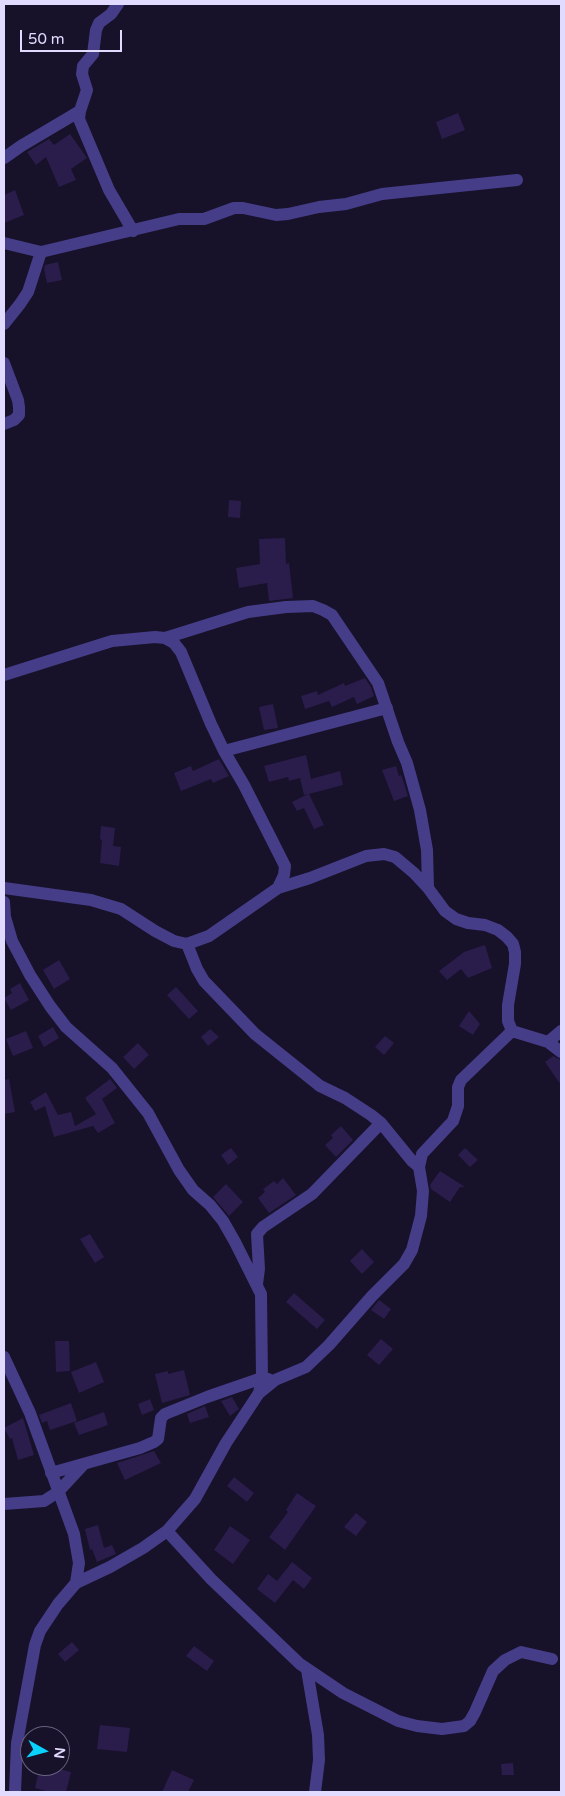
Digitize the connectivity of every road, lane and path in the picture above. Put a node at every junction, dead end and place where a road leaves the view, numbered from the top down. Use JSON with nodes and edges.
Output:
{"nodes":[{"id":1,"x":118,"y":4,"type":"edge"},
{"id":2,"x":80,"y":111,"type":"junction"},
{"id":3,"x":4,"y":158,"type":"edge"},
{"id":4,"x":516,"y":180,"type":"dead end"},
{"id":5,"x":133,"y":231,"type":"junction"},
{"id":6,"x":4,"y":243,"type":"edge"},
{"id":7,"x":41,"y":252,"type":"junction"},
{"id":8,"x":4,"y":324,"type":"edge"},
{"id":9,"x":4,"y":363,"type":"edge"},
{"id":10,"x":4,"y":424,"type":"edge"},
{"id":11,"x":165,"y":638,"type":"junction"},
{"id":12,"x":4,"y":675,"type":"edge"},
{"id":13,"x":386,"y":708,"type":"junction"},
{"id":14,"x":224,"y":751,"type":"junction"},
{"id":15,"x":285,"y":866,"type":"junction"},
{"id":16,"x":310,"y":878,"type":"junction"},
{"id":17,"x":278,"y":888,"type":"junction"},
{"id":18,"x":428,"y":888,"type":"junction"},
{"id":19,"x":4,"y":890,"type":"edge"},
{"id":20,"x":4,"y":902,"type":"edge"},
{"id":21,"x":186,"y":944,"type":"junction"},
{"id":22,"x":512,"y":1031,"type":"junction"},
{"id":23,"x":561,"y":1031,"type":"edge"},
{"id":24,"x":548,"y":1042,"type":"junction"},
{"id":25,"x":561,"y":1052,"type":"edge"},
{"id":26,"x":381,"y":1124,"type":"junction"},
{"id":27,"x":421,"y":1161,"type":"junction"},
{"id":28,"x":257,"y":1284,"type":"junction"},
{"id":29,"x":4,"y":1357,"type":"edge"},
{"id":30,"x":262,"y":1378,"type":"junction"},
{"id":31,"x":275,"y":1380,"type":"junction"},
{"id":32,"x":259,"y":1393,"type":"junction"},
{"id":33,"x":86,"y":1463,"type":"junction"},
{"id":34,"x":51,"y":1473,"type":"junction"},
{"id":35,"x":58,"y":1492,"type":"junction"},
{"id":36,"x":4,"y":1504,"type":"edge"},
{"id":37,"x":168,"y":1531,"type":"junction"},
{"id":38,"x":76,"y":1583,"type":"junction"},
{"id":39,"x":552,"y":1659,"type":"dead end"},
{"id":40,"x":307,"y":1670,"type":"junction"},
{"id":41,"x":15,"y":1792,"type":"edge"},
{"id":42,"x":315,"y":1792,"type":"edge"}],
"edges":[{"from":1,"to":2,"type":"street"},
{"from":2,"to":3,"type":"street"},
{"from":2,"to":5,"type":"street"},
{"from":4,"to":5,"type":"street"},
{"from":5,"to":7,"type":"street"},
{"from":6,"to":7,"type":"street"},
{"from":7,"to":8,"type":"street"},
{"from":9,"to":10,"type":"street"},
{"from":11,"to":12,"type":"street"},
{"from":11,"to":13,"type":"street"},
{"from":11,"to":14,"type":"street"},
{"from":13,"to":14,"type":"street"},
{"from":13,"to":18,"type":"street"},
{"from":14,"to":15,"type":"street"},
{"from":15,"to":16,"type":"street"},
{"from":15,"to":17,"type":"street"},
{"from":16,"to":17,"type":"street"},
{"from":16,"to":18,"type":"street"},
{"from":17,"to":21,"type":"street"},
{"from":18,"to":22,"type":"street"},
{"from":19,"to":21,"type":"street"},
{"from":20,"to":28,"type":"street"},
{"from":21,"to":26,"type":"street"},
{"from":22,"to":24,"type":"street"},
{"from":22,"to":27,"type":"street"},
{"from":23,"to":24,"type":"street"},
{"from":24,"to":25,"type":"street"},
{"from":26,"to":27,"type":"street"},
{"from":26,"to":28,"type":"street"},
{"from":27,"to":31,"type":"street"},
{"from":28,"to":30,"type":"street"},
{"from":29,"to":34,"type":"street"},
{"from":30,"to":31,"type":"street"},
{"from":30,"to":32,"type":"street"},
{"from":30,"to":33,"type":"street"},
{"from":31,"to":32,"type":"street"},
{"from":32,"to":37,"type":"street"},
{"from":33,"to":34,"type":"street"},
{"from":33,"to":35,"type":"street"},
{"from":34,"to":35,"type":"street"},
{"from":35,"to":36,"type":"street"},
{"from":35,"to":38,"type":"street"},
{"from":37,"to":38,"type":"street"},
{"from":37,"to":40,"type":"street"},
{"from":38,"to":41,"type":"street"},
{"from":39,"to":40,"type":"street"},
{"from":40,"to":42,"type":"street"}]}
